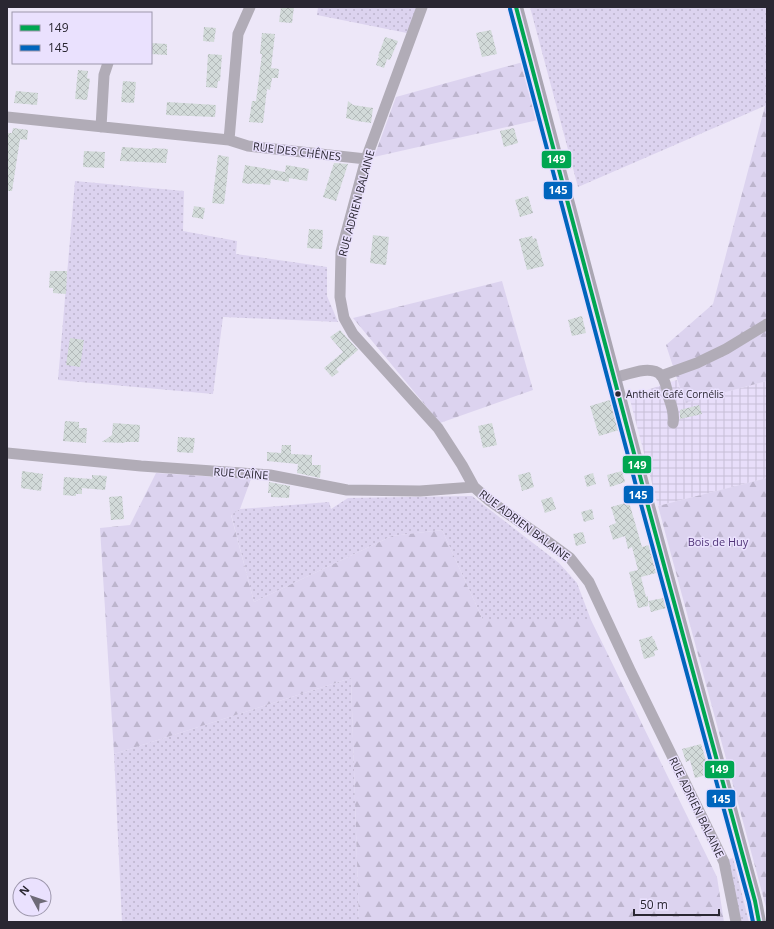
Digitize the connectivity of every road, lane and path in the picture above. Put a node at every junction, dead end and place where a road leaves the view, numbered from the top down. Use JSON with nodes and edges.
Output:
{"nodes":[{"id":1,"x":250,"y":7,"type":"edge"},
{"id":2,"x":422,"y":7,"type":"edge"},
{"id":3,"x":516,"y":7,"type":"edge"},
{"id":4,"x":108,"y":64,"type":"edge"},
{"id":5,"x":7,"y":117,"type":"edge"},
{"id":6,"x":100,"y":126,"type":"junction"},
{"id":7,"x":229,"y":140,"type":"junction"},
{"id":8,"x":366,"y":159,"type":"junction"},
{"id":9,"x":767,"y":324,"type":"edge"},
{"id":10,"x":661,"y":376,"type":"junction"},
{"id":11,"x":614,"y":378,"type":"junction"},
{"id":12,"x":673,"y":423,"type":"dead end"},
{"id":13,"x":7,"y":452,"type":"edge"},
{"id":14,"x":474,"y":487,"type":"junction"},
{"id":15,"x":736,"y":922,"type":"edge"},
{"id":16,"x":759,"y":922,"type":"edge"}],
"edges":[{"from":1,"to":7,"type":"street"},
{"from":2,"to":8,"type":"street","name":"RUE ADRIEN BALAINE"},
{"from":3,"to":11,"type":"main road"},
{"from":4,"to":6,"type":"street"},
{"from":5,"to":6,"type":"street","name":"RUE DES CHÊNES"},
{"from":6,"to":7,"type":"street","name":"RUE DES CHÊNES"},
{"from":7,"to":8,"type":"street","name":"RUE DES CHÊNES"},
{"from":8,"to":14,"type":"street","name":"RUE ADRIEN BALAINE"},
{"from":9,"to":10,"type":"street"},
{"from":10,"to":11,"type":"street"},
{"from":10,"to":12,"type":"street"},
{"from":11,"to":16,"type":"main road"},
{"from":13,"to":14,"type":"street","name":"RUE CAÎNE"},
{"from":14,"to":15,"type":"street","name":"RUE ADRIEN BALAINE"}]}
